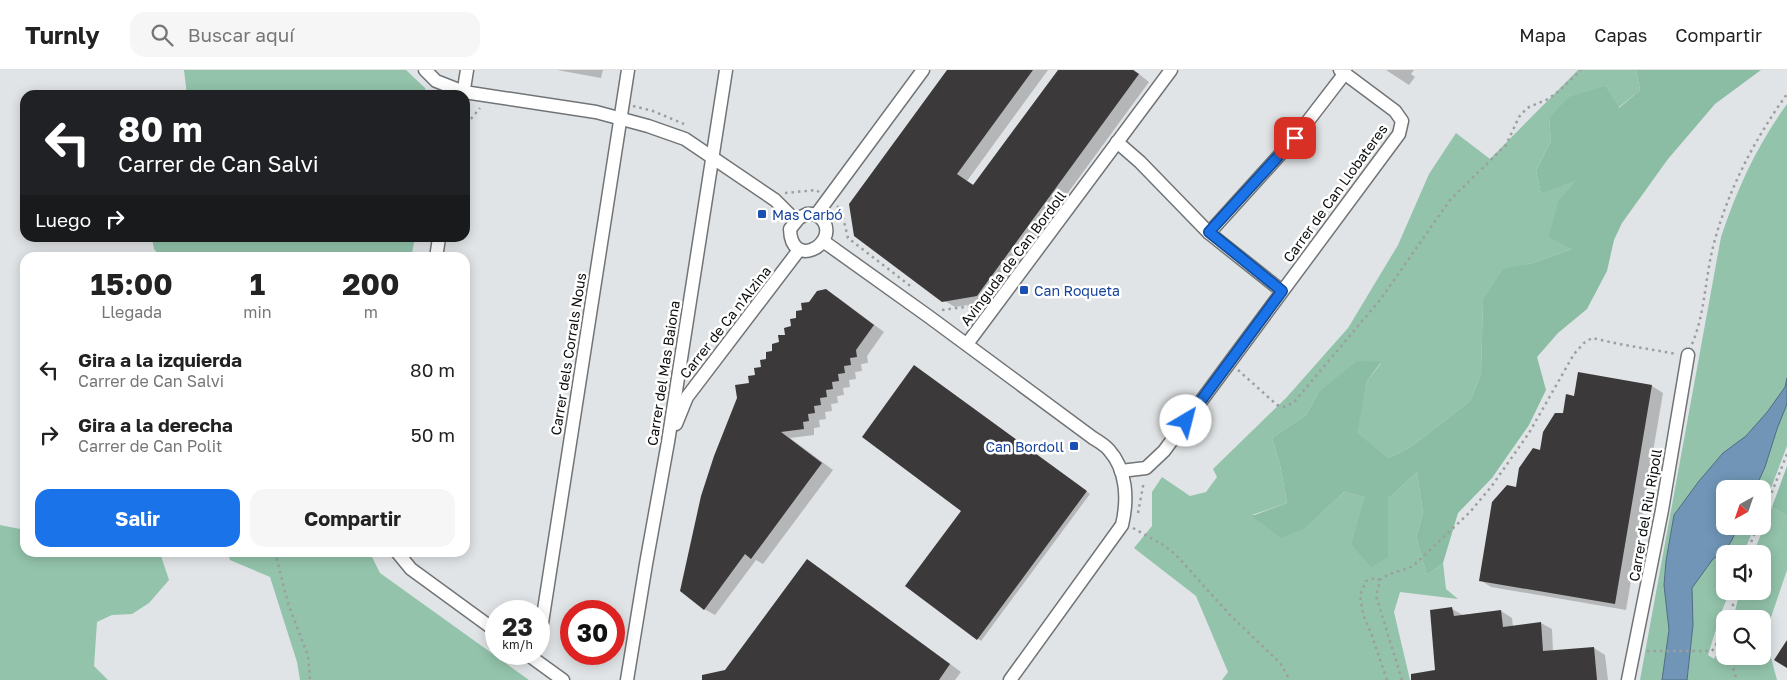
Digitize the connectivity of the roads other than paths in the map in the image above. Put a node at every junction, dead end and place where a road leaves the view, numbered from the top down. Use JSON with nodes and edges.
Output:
{"nodes":[{"id":1,"x":425,"y":70,"type":"edge"},
{"id":2,"x":467,"y":70,"type":"edge"},
{"id":3,"x":628,"y":70,"type":"edge"},
{"id":4,"x":726,"y":70,"type":"edge"},
{"id":5,"x":923,"y":70,"type":"edge"},
{"id":6,"x":1171,"y":70,"type":"edge"},
{"id":7,"x":1343,"y":72,"type":"edge"},
{"id":8,"x":456,"y":90,"type":"edge"},
{"id":9,"x":464,"y":90,"type":"edge"},
{"id":10,"x":470,"y":94,"type":"edge"},
{"id":11,"x":620,"y":118,"type":"junction"},
{"id":12,"x":1117,"y":142,"type":"junction"},
{"id":13,"x":712,"y":156,"type":"junction"},
{"id":14,"x":816,"y":215,"type":"junction"},
{"id":15,"x":796,"y":221,"type":"junction"},
{"id":16,"x":1209,"y":232,"type":"junction"},
{"id":17,"x":823,"y":241,"type":"junction"},
{"id":18,"x":798,"y":250,"type":"junction"},
{"id":19,"x":1282,"y":291,"type":"junction"},
{"id":20,"x":967,"y":344,"type":"junction"},
{"id":21,"x":1688,"y":355,"type":"road end"},
{"id":22,"x":668,"y":442,"type":"junction"},
{"id":23,"x":1121,"y":471,"type":"junction"},
{"id":24,"x":402,"y":557,"type":"edge"},
{"id":25,"x":545,"y":600,"type":"edge"},
{"id":26,"x":485,"y":623,"type":"edge"},
{"id":27,"x":544,"y":665,"type":"edge"},
{"id":28,"x":563,"y":680,"type":"edge"},
{"id":29,"x":627,"y":680,"type":"edge"},
{"id":30,"x":1010,"y":680,"type":"edge"},
{"id":31,"x":1628,"y":680,"type":"edge"}],
"edges":[{"from":1,"to":8,"type":"street"},
{"from":2,"to":9,"type":"street"},
{"from":3,"to":11,"type":"street","name":"Carrer dels Corrals Nous"},
{"from":4,"to":13,"type":"street","name":"Carrer del Mas Baiona"},
{"from":5,"to":14,"type":"street"},
{"from":6,"to":12,"type":"street","name":"Avinguda de Can Bordoll"},
{"from":7,"to":16,"type":"street"},
{"from":7,"to":19,"type":"street","name":"Carrer de Can Llobateres"},
{"from":10,"to":11,"type":"street"},
{"from":11,"to":13,"type":"street"},
{"from":11,"to":25,"type":"street","name":"Carrer dels Corrals Nous"},
{"from":12,"to":16,"type":"street"},
{"from":12,"to":20,"type":"street","name":"Avinguda de Can Bordoll"},
{"from":13,"to":15,"type":"street"},
{"from":13,"to":22,"type":"street","name":"Carrer del Mas Baiona"},
{"from":14,"to":15,"type":"street"},
{"from":14,"to":17,"type":"street"},
{"from":15,"to":18,"type":"street"},
{"from":16,"to":19,"type":"street"},
{"from":17,"to":18,"type":"street"},
{"from":17,"to":20,"type":"street"},
{"from":18,"to":22,"type":"street","name":"Carrer de Ca n'Alzina"},
{"from":19,"to":23,"type":"street","name":"Carrer de Can Llobateres"},
{"from":20,"to":23,"type":"street","name":"Avinguda de Can Bordoll"},
{"from":21,"to":31,"type":"street","name":"Carrer del Riu Ripoll"},
{"from":22,"to":29,"type":"street","name":"Carrer del Mas Baiona"},
{"from":23,"to":30,"type":"street","name":"Avinguda de Can Bordoll"},
{"from":24,"to":26,"type":"street"},
{"from":27,"to":28,"type":"street"}]}
